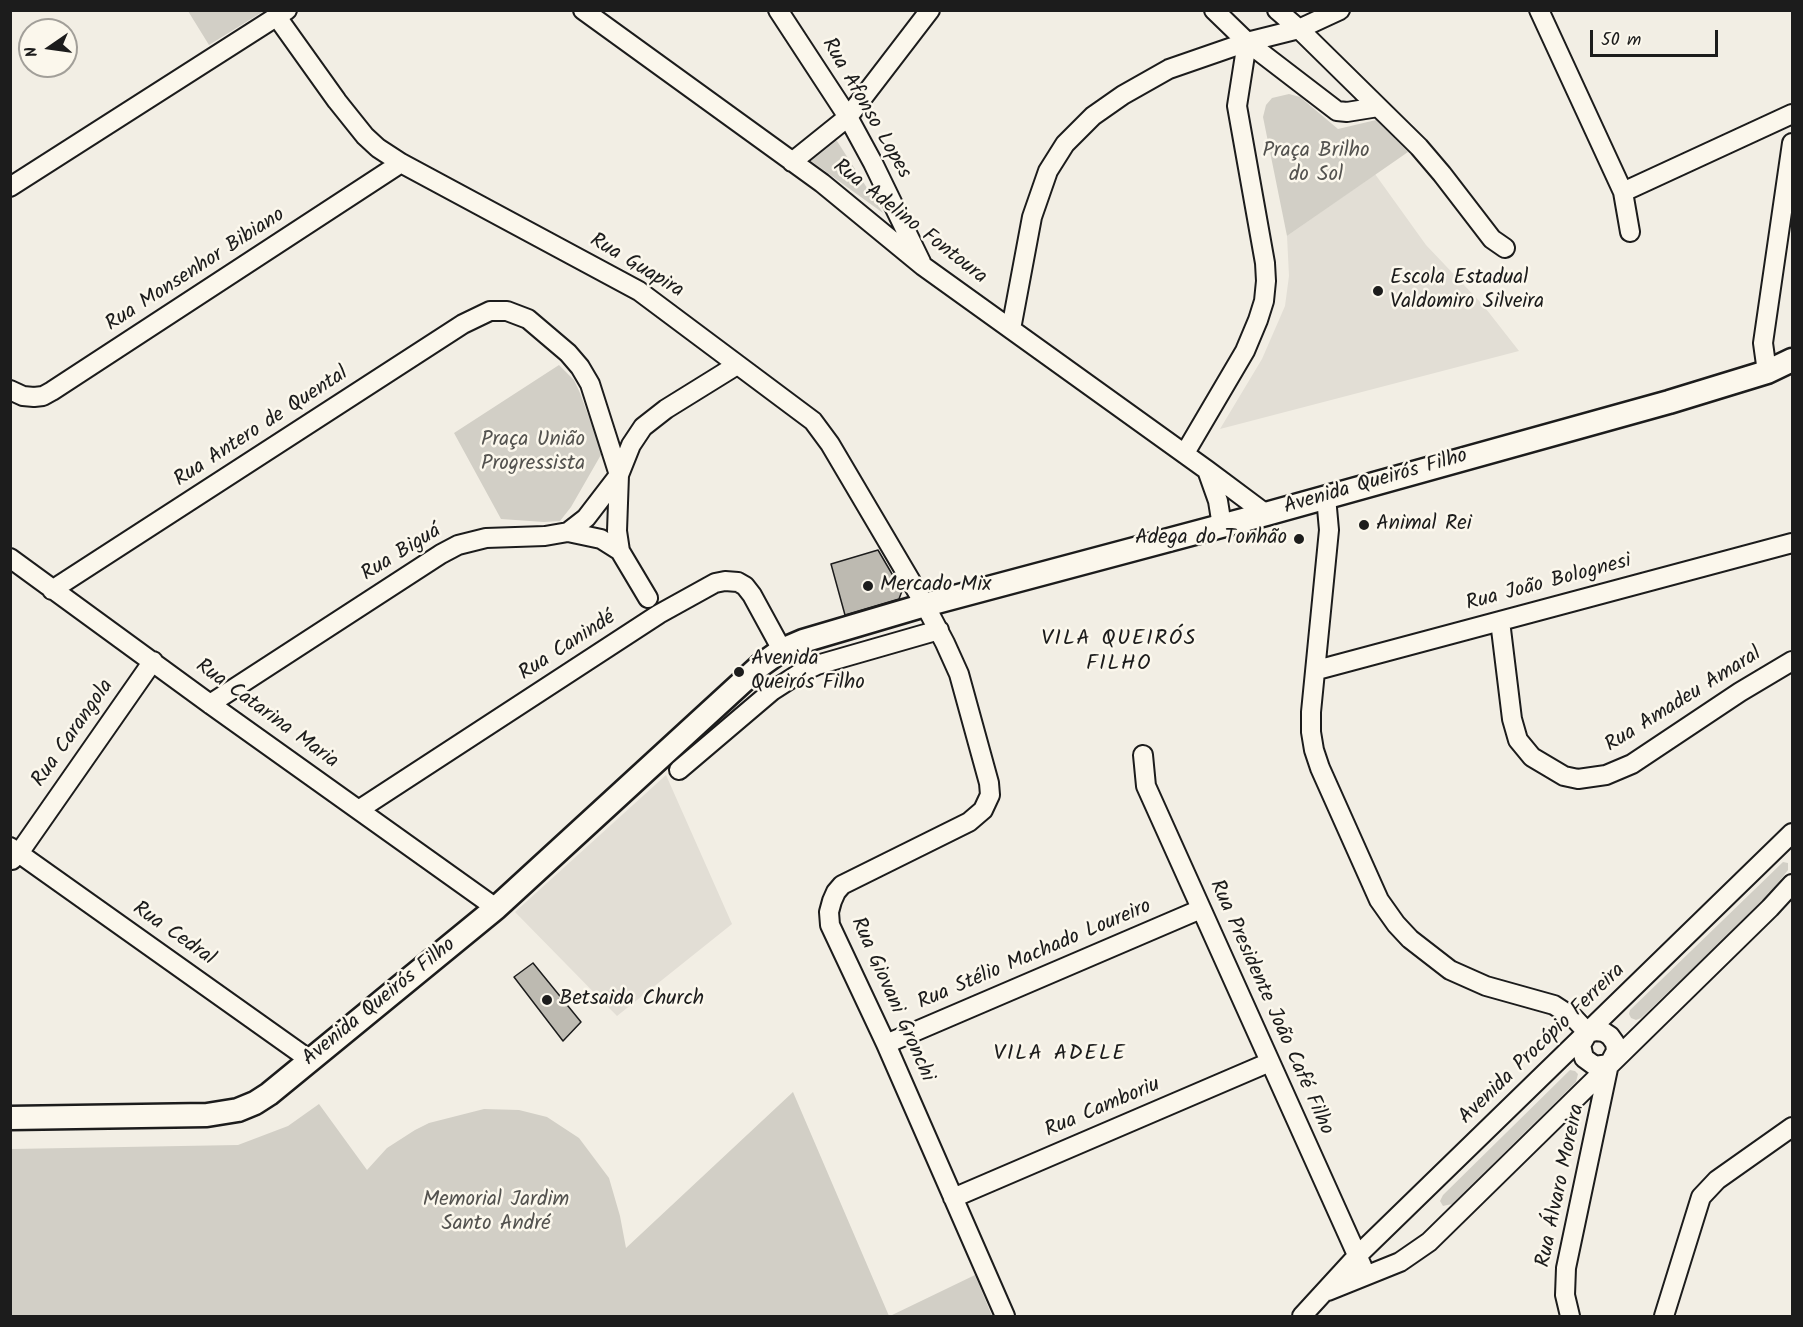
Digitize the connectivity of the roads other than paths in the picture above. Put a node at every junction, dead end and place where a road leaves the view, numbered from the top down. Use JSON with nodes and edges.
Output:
{"nodes":[{"id":1,"x":583,"y":10,"type":"edge"},
{"id":2,"x":778,"y":10,"type":"edge"},
{"id":3,"x":930,"y":10,"type":"edge"},
{"id":4,"x":1214,"y":10,"type":"edge"},
{"id":5,"x":1277,"y":10,"type":"edge"},
{"id":6,"x":1539,"y":10,"type":"edge"},
{"id":7,"x":1334,"y":12,"type":"edge"},
{"id":8,"x":282,"y":14,"type":"edge"},
{"id":9,"x":1299,"y":29,"type":"junction"},
{"id":10,"x":1247,"y":42,"type":"junction"},
{"id":11,"x":1378,"y":107,"type":"junction"},
{"id":12,"x":1792,"y":114,"type":"edge"},
{"id":13,"x":848,"y":117,"type":"junction"},
{"id":14,"x":1792,"y":143,"type":"edge"},
{"id":15,"x":792,"y":162,"type":"junction"},
{"id":16,"x":401,"y":164,"type":"junction"},
{"id":17,"x":10,"y":187,"type":"edge"},
{"id":18,"x":1623,"y":192,"type":"junction"},
{"id":19,"x":1630,"y":232,"type":"dead end"},
{"id":20,"x":1505,"y":248,"type":"dead end"},
{"id":21,"x":923,"y":266,"type":"junction"},
{"id":22,"x":1011,"y":329,"type":"junction"},
{"id":23,"x":1792,"y":360,"type":"edge"},
{"id":24,"x":737,"y":365,"type":"junction"},
{"id":25,"x":1767,"y":372,"type":"junction"},
{"id":26,"x":1792,"y":372,"type":"edge"},
{"id":27,"x":10,"y":390,"type":"edge"},
{"id":28,"x":1185,"y":453,"type":"junction"},
{"id":29,"x":1207,"y":470,"type":"junction"},
{"id":30,"x":620,"y":475,"type":"junction"},
{"id":31,"x":1326,"y":497,"type":"junction"},
{"id":32,"x":1266,"y":514,"type":"junction"},
{"id":33,"x":1222,"y":526,"type":"junction"},
{"id":34,"x":568,"y":532,"type":"junction"},
{"id":35,"x":1792,"y":543,"type":"edge"},
{"id":36,"x":620,"y":551,"type":"junction"},
{"id":37,"x":11,"y":559,"type":"edge"},
{"id":38,"x":52,"y":590,"type":"junction"},
{"id":39,"x":648,"y":598,"type":"dead end"},
{"id":40,"x":925,"y":605,"type":"junction"},
{"id":41,"x":1500,"y":621,"type":"junction"},
{"id":42,"x":939,"y":630,"type":"junction"},
{"id":43,"x":782,"y":650,"type":"junction"},
{"id":44,"x":153,"y":661,"type":"junction"},
{"id":45,"x":1792,"y":661,"type":"edge"},
{"id":46,"x":1317,"y":670,"type":"junction"},
{"id":47,"x":210,"y":704,"type":"junction"},
{"id":48,"x":1143,"y":755,"type":"dead end"},
{"id":49,"x":679,"y":770,"type":"dead end"},
{"id":50,"x":360,"y":809,"type":"junction"},
{"id":51,"x":1792,"y":833,"type":"edge"},
{"id":52,"x":13,"y":854,"type":"edge"},
{"id":53,"x":1792,"y":884,"type":"edge"},
{"id":54,"x":496,"y":908,"type":"junction"},
{"id":55,"x":1201,"y":909,"type":"junction"},
{"id":56,"x":1588,"y":1033,"type":"junction"},
{"id":57,"x":886,"y":1044,"type":"junction"},
{"id":58,"x":310,"y":1060,"type":"junction"},
{"id":59,"x":1270,"y":1062,"type":"junction"},
{"id":60,"x":1609,"y":1064,"type":"junction"},
{"id":61,"x":10,"y":1118,"type":"edge"},
{"id":62,"x":1792,"y":1127,"type":"edge"},
{"id":63,"x":953,"y":1198,"type":"junction"},
{"id":64,"x":1357,"y":1256,"type":"junction"},
{"id":65,"x":1366,"y":1276,"type":"junction"},
{"id":66,"x":1327,"y":1292,"type":"junction"},
{"id":67,"x":1005,"y":1317,"type":"edge"},
{"id":68,"x":1302,"y":1317,"type":"edge"},
{"id":69,"x":1569,"y":1317,"type":"edge"},
{"id":70,"x":1664,"y":1317,"type":"edge"}],
"edges":[{"from":1,"to":15,"type":"street","name":"Rua Adelino Fontoura"},
{"from":2,"to":13,"type":"street","name":"Rua Afonso Lopes"},
{"from":3,"to":13,"type":"street"},
{"from":4,"to":10,"type":"street"},
{"from":5,"to":9,"type":"street"},
{"from":6,"to":18,"type":"street"},
{"from":7,"to":9,"type":"street"},
{"from":8,"to":16,"type":"street","name":"Rua Guapira"},
{"from":8,"to":17,"type":"street"},
{"from":9,"to":10,"type":"street"},
{"from":9,"to":11,"type":"street"},
{"from":10,"to":11,"type":"street"},
{"from":10,"to":22,"type":"street"},
{"from":10,"to":28,"type":"street"},
{"from":11,"to":20,"type":"street"},
{"from":12,"to":18,"type":"street"},
{"from":13,"to":15,"type":"street"},
{"from":13,"to":21,"type":"street","name":"Rua Afonso Lopes"},
{"from":14,"to":25,"type":"street"},
{"from":15,"to":21,"type":"street","name":"Rua Adelino Fontoura"},
{"from":16,"to":24,"type":"street","name":"Rua Guapira"},
{"from":16,"to":27,"type":"street","name":"Rua Monsenhor Bibiano"},
{"from":18,"to":19,"type":"street"},
{"from":21,"to":22,"type":"street","name":"Rua Adelino Fontoura"},
{"from":22,"to":28,"type":"street","name":"Rua Adelino Fontoura"},
{"from":23,"to":25,"type":"main road","name":"Avenida Queirós Filho"},
{"from":24,"to":30,"type":"street"},
{"from":24,"to":40,"type":"street","name":"Rua Guapira"},
{"from":25,"to":26,"type":"main road","name":"Avenida Queirós Filho"},
{"from":25,"to":31,"type":"main road","name":"Avenida Queirós Filho"},
{"from":28,"to":29,"type":"street","name":"Rua Adelino Fontoura"},
{"from":29,"to":32,"type":"street","name":"Rua Adelino Fontoura"},
{"from":29,"to":33,"type":"street"},
{"from":30,"to":34,"type":"street"},
{"from":30,"to":36,"type":"street"},
{"from":30,"to":38,"type":"street","name":"Rua Antero de Quental"},
{"from":31,"to":32,"type":"main road","name":"Avenida Queirós Filho"},
{"from":31,"to":46,"type":"street"},
{"from":32,"to":33,"type":"main road","name":"Avenida Queirós Filho"},
{"from":33,"to":40,"type":"main road","name":"Avenida Queirós Filho"},
{"from":34,"to":36,"type":"street"},
{"from":34,"to":47,"type":"street","name":"Rua Biguá"},
{"from":35,"to":41,"type":"street","name":"Rua João Bolognesi"},
{"from":36,"to":39,"type":"street"},
{"from":37,"to":38,"type":"street","name":"Rua Catarina Maria"},
{"from":38,"to":44,"type":"street","name":"Rua Catarina Maria"},
{"from":40,"to":42,"type":"street","name":"Rua Giovani Gronchi"},
{"from":40,"to":43,"type":"main road","name":"Avenida Queirós Filho"},
{"from":41,"to":45,"type":"street","name":"Rua Amadeu Amaral"},
{"from":41,"to":46,"type":"street","name":"Rua João Bolognesi"},
{"from":42,"to":49,"type":"street"},
{"from":42,"to":57,"type":"street","name":"Rua Giovani Gronchi"},
{"from":43,"to":50,"type":"street","name":"Rua Canindé"},
{"from":43,"to":54,"type":"main road","name":"Avenida Queirós Filho"},
{"from":44,"to":47,"type":"street","name":"Rua Catarina Maria"},
{"from":44,"to":52,"type":"street","name":"Rua Carangola"},
{"from":46,"to":56,"type":"street"},
{"from":47,"to":50,"type":"street","name":"Rua Catarina Maria"},
{"from":48,"to":55,"type":"street","name":"Rua Presidente João Café Filho"},
{"from":50,"to":54,"type":"street","name":"Rua Catarina Maria"},
{"from":51,"to":56,"type":"street","name":"Avenida Procópio Ferreira"},
{"from":52,"to":58,"type":"street","name":"Rua Cedral"},
{"from":53,"to":60,"type":"street","name":"Avenida Procópio Ferreira"},
{"from":54,"to":58,"type":"main road","name":"Avenida Queirós Filho"},
{"from":55,"to":57,"type":"street","name":"Rua Stélio Machado Loureiro"},
{"from":55,"to":59,"type":"street","name":"Rua Presidente João Café Filho"},
{"from":56,"to":60,"type":"street"},
{"from":56,"to":60,"type":"street"},
{"from":56,"to":64,"type":"street","name":"Avenida Procópio Ferreira"},
{"from":57,"to":63,"type":"street","name":"Rua Giovani Gronchi"},
{"from":58,"to":61,"type":"main road","name":"Avenida Queirós Filho"},
{"from":59,"to":63,"type":"street","name":"Rua Camboriu"},
{"from":59,"to":64,"type":"street","name":"Rua Presidente João Café Filho"},
{"from":60,"to":65,"type":"street","name":"Avenida Procópio Ferreira"},
{"from":60,"to":69,"type":"street","name":"Rua Álvaro Moreira"},
{"from":62,"to":70,"type":"street"},
{"from":63,"to":67,"type":"street","name":"Rua Giovani Gronchi"},
{"from":64,"to":65,"type":"street","name":"Rua Presidente João Café Filho"},
{"from":64,"to":66,"type":"street","name":"Avenida Procópio Ferreira"},
{"from":65,"to":66,"type":"street","name":"Avenida Procópio Ferreira"},
{"from":66,"to":68,"type":"street","name":"Avenida Procópio Ferreira"}]}
